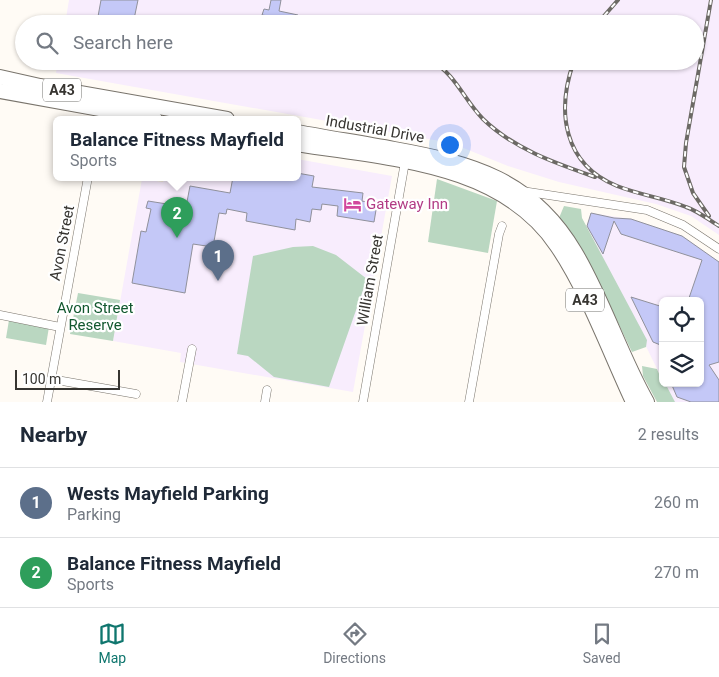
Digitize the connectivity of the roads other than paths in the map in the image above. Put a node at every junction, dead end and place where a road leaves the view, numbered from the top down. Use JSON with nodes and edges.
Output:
{"nodes":[{"id":1,"x":0,"y":77,"type":"edge"},
{"id":2,"x":0,"y":90,"type":"edge"},
{"id":3,"x":100,"y":114,"type":"edge"},
{"id":4,"x":122,"y":116,"type":"edge"},
{"id":5,"x":210,"y":116,"type":"edge"},
{"id":6,"x":301,"y":133,"type":"edge"},
{"id":7,"x":301,"y":145,"type":"edge"},
{"id":8,"x":405,"y":162,"type":"junction"},
{"id":9,"x":456,"y":168,"type":"junction"},
{"id":10,"x":87,"y":181,"type":"edge"},
{"id":11,"x":518,"y":190,"type":"junction"},
{"id":12,"x":502,"y":226,"type":"dead end"},
{"id":13,"x":719,"y":249,"type":"edge"},
{"id":14,"x":0,"y":315,"type":"edge"},
{"id":15,"x":60,"y":326,"type":"junction"},
{"id":16,"x":192,"y":349,"type":"dead end"},
{"id":17,"x":51,"y":379,"type":"junction"},
{"id":18,"x":267,"y":390,"type":"dead end"},
{"id":19,"x":136,"y":394,"type":"dead end"},
{"id":20,"x":46,"y":402,"type":"edge"},
{"id":21,"x":182,"y":402,"type":"edge"},
{"id":22,"x":265,"y":402,"type":"edge"},
{"id":23,"x":363,"y":402,"type":"edge"},
{"id":24,"x":469,"y":402,"type":"edge"},
{"id":25,"x":633,"y":402,"type":"edge"},
{"id":26,"x":647,"y":402,"type":"edge"}],
"edges":[{"from":1,"to":5,"type":"highway","number":"A43"},
{"from":2,"to":3,"type":"highway","number":"A43"},
{"from":3,"to":4,"type":"highway","number":"A43"},
{"from":6,"to":9,"type":"highway","name":"Industrial Drive","number":"A43"},
{"from":7,"to":8,"type":"highway","name":"Industrial Drive","number":"A43"},
{"from":8,"to":9,"type":"highway","name":"Industrial Drive","number":"A43"},
{"from":8,"to":23,"type":"street","name":"William Street"},
{"from":9,"to":11,"type":"highway","name":"Industrial Drive","number":"A43"},
{"from":9,"to":25,"type":"highway","name":"Industrial Drive","number":"A43"},
{"from":10,"to":15,"type":"street","name":"Avon Street"},
{"from":11,"to":13,"type":"street"},
{"from":11,"to":26,"type":"highway","name":"Industrial Drive","number":"A43"},
{"from":12,"to":24,"type":"street"},
{"from":14,"to":15,"type":"street"},
{"from":15,"to":17,"type":"street","name":"Avon Street"},
{"from":16,"to":21,"type":"street"},
{"from":17,"to":19,"type":"street"},
{"from":17,"to":20,"type":"street","name":"Avon Street"},
{"from":18,"to":22,"type":"street"}]}
